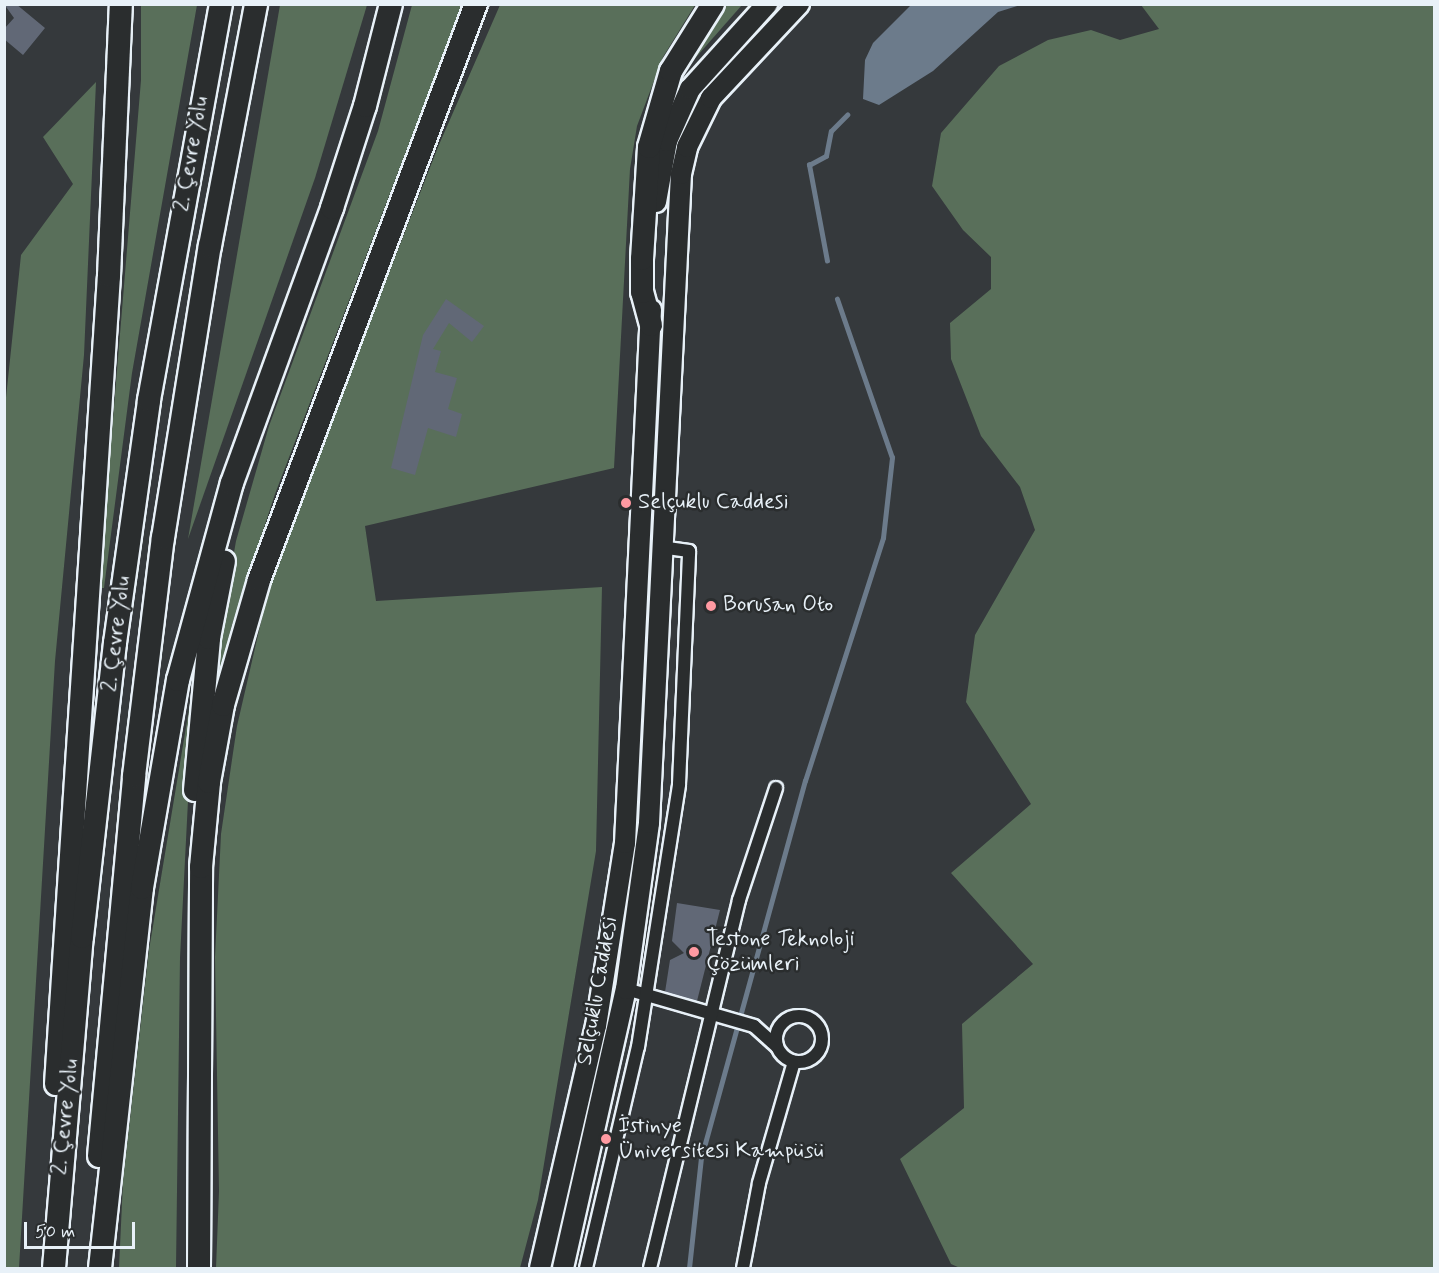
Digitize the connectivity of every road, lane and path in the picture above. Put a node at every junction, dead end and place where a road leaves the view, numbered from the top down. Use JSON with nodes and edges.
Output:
{"nodes":[{"id":1,"x":121,"y":4,"type":"edge"},
{"id":2,"x":221,"y":4,"type":"edge"},
{"id":3,"x":256,"y":4,"type":"edge"},
{"id":4,"x":391,"y":4,"type":"edge"},
{"id":5,"x":476,"y":4,"type":"edge"},
{"id":6,"x":488,"y":4,"type":"edge"},
{"id":7,"x":713,"y":4,"type":"edge"},
{"id":8,"x":767,"y":4,"type":"edge"},
{"id":9,"x":799,"y":4,"type":"edge"},
{"id":10,"x":452,"y":73,"type":"junction"},
{"id":11,"x":651,"y":325,"type":"junction"},
{"id":12,"x":247,"y":436,"type":"junction"},
{"id":13,"x":660,"y":547,"type":"junction"},
{"id":14,"x":776,"y":788,"type":"dead end"},
{"id":15,"x":626,"y":989,"type":"junction"},
{"id":16,"x":647,"y":998,"type":"junction"},
{"id":17,"x":197,"y":999,"type":"junction"},
{"id":18,"x":711,"y":1014,"type":"junction"},
{"id":19,"x":777,"y":1047,"type":"junction"},
{"id":20,"x":794,"y":1062,"type":"junction"},
{"id":21,"x":60,"y":1179,"type":"junction"},
{"id":22,"x":54,"y":1269,"type":"edge"},
{"id":23,"x":95,"y":1269,"type":"edge"},
{"id":24,"x":100,"y":1269,"type":"edge"},
{"id":25,"x":199,"y":1269,"type":"edge"},
{"id":26,"x":540,"y":1269,"type":"edge"},
{"id":27,"x":563,"y":1269,"type":"edge"},
{"id":28,"x":586,"y":1269,"type":"edge"},
{"id":29,"x":650,"y":1269,"type":"edge"},
{"id":30,"x":743,"y":1269,"type":"edge"}],
"edges":[{"from":1,"to":21,"type":"highway"},
{"from":2,"to":21,"type":"highway","name":"2. Çevre Yolu"},
{"from":3,"to":23,"type":"highway","name":"2. Çevre Yolu"},
{"from":4,"to":12,"type":"highway"},
{"from":5,"to":10,"type":"highway"},
{"from":6,"to":10,"type":"highway"},
{"from":7,"to":11,"type":"highway"},
{"from":8,"to":11,"type":"main road","name":"Selçuklu Caddesi"},
{"from":9,"to":13,"type":"main road","name":"Selçuklu Caddesi"},
{"from":10,"to":17,"type":"highway"},
{"from":11,"to":26,"type":"main road","name":"Selçuklu Caddesi"},
{"from":12,"to":17,"type":"highway"},
{"from":12,"to":24,"type":"highway"},
{"from":13,"to":15,"type":"main road","name":"Selçuklu Caddesi"},
{"from":13,"to":16,"type":"street"},
{"from":14,"to":18,"type":"street"},
{"from":15,"to":16,"type":"street"},
{"from":15,"to":27,"type":"main road","name":"Selçuklu Caddesi"},
{"from":16,"to":18,"type":"street"},
{"from":16,"to":28,"type":"street"},
{"from":17,"to":25,"type":"highway"},
{"from":18,"to":19,"type":"street"},
{"from":18,"to":29,"type":"street"},
{"from":19,"to":20,"type":"street"},
{"from":19,"to":20,"type":"street"},
{"from":20,"to":30,"type":"street"},
{"from":21,"to":22,"type":"highway","name":"2. Çevre Yolu"}]}
